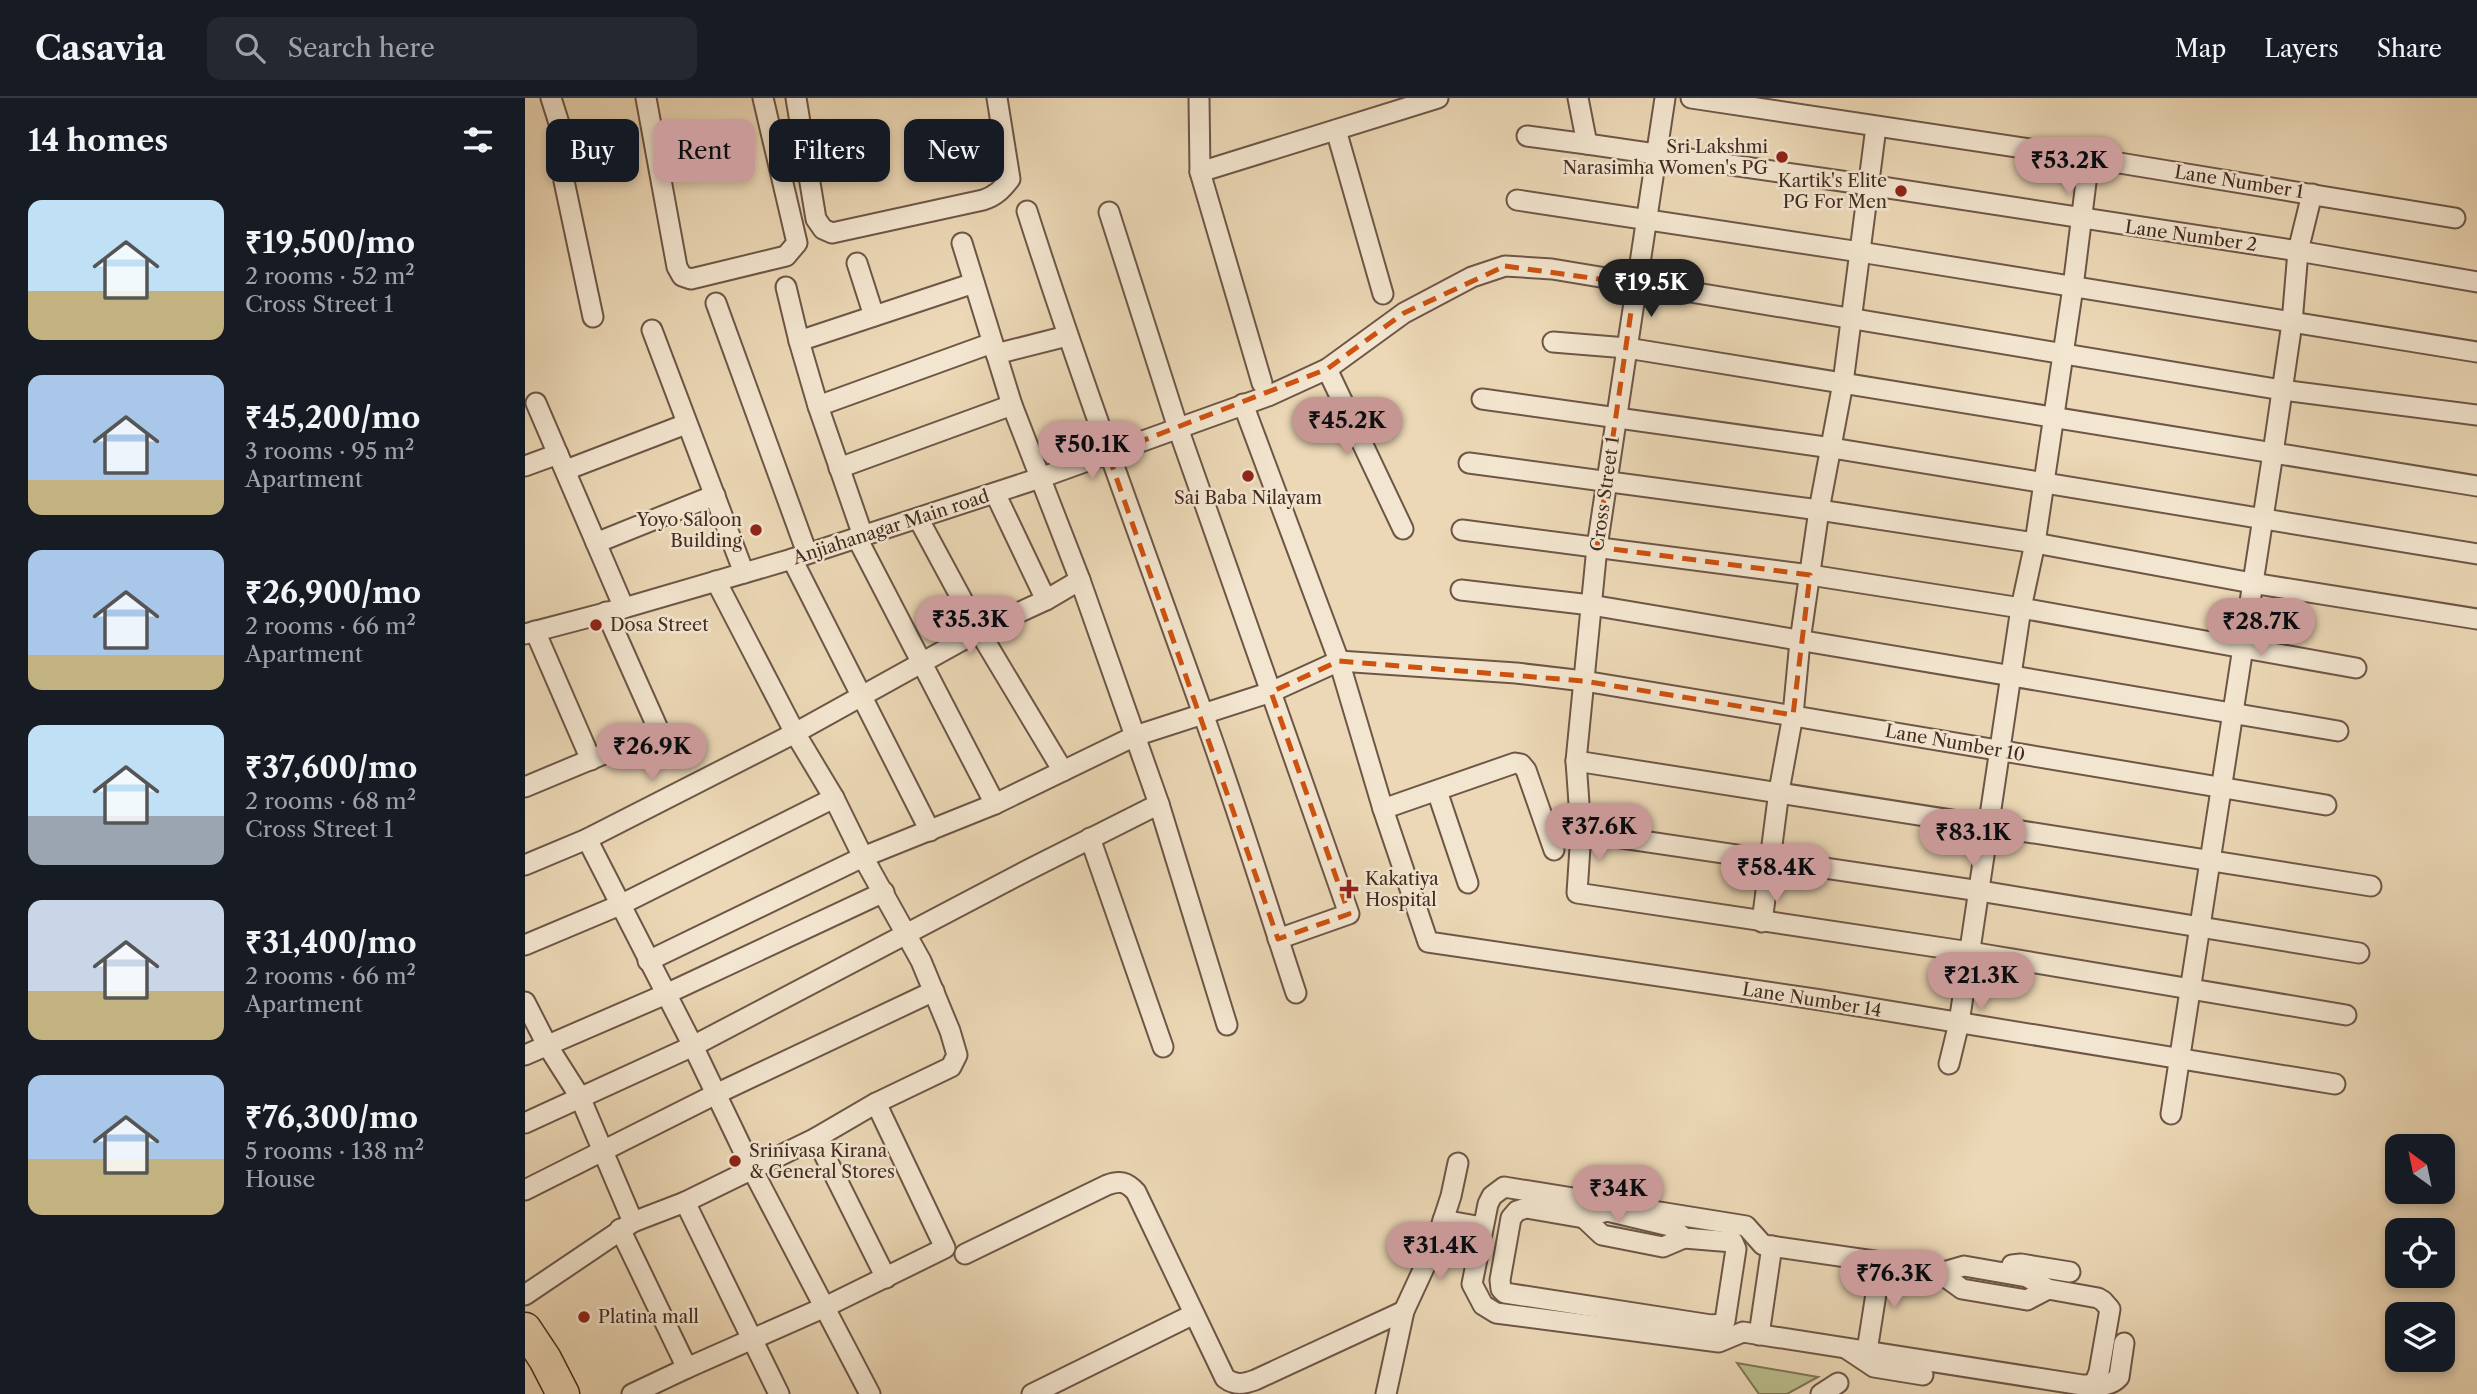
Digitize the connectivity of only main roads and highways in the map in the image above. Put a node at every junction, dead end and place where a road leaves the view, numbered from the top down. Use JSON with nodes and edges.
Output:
{"nodes":[{"id":1,"x":525,"y":1329,"type":"edge"},
{"id":2,"x":563,"y":1394,"type":"edge"}],
"edges":[{"from":1,"to":2,"type":"main road"}]}
